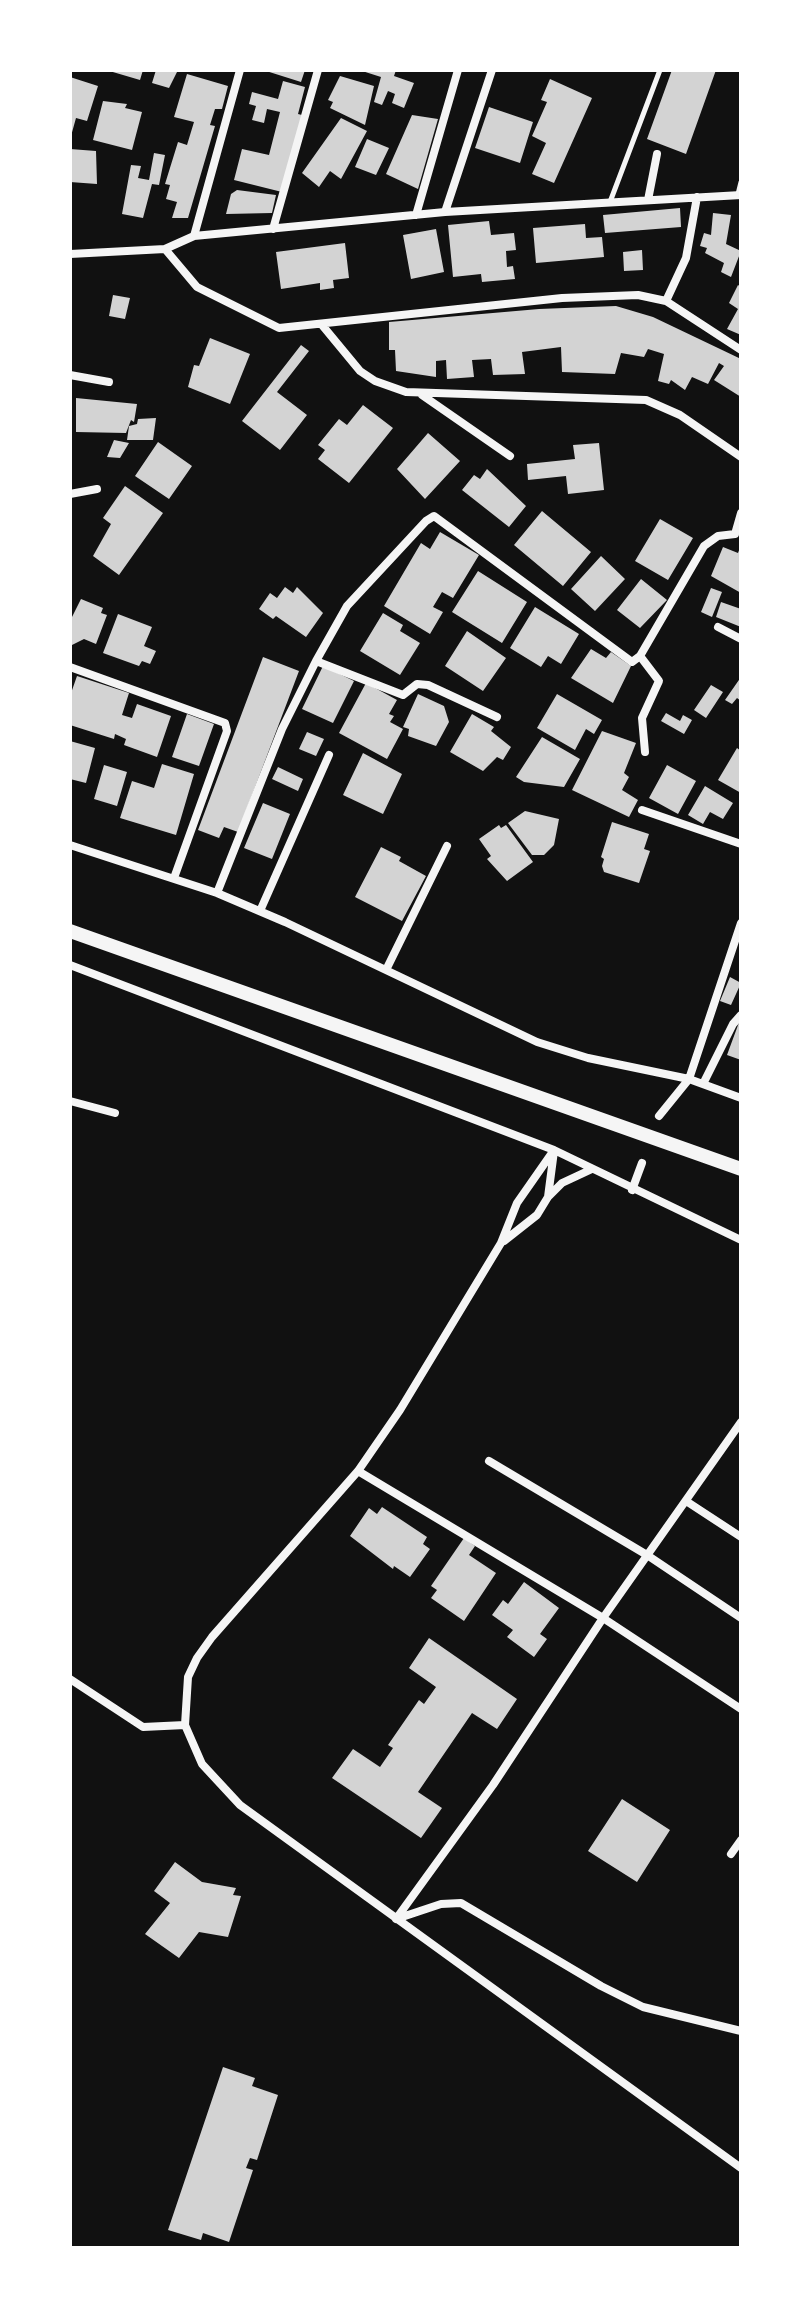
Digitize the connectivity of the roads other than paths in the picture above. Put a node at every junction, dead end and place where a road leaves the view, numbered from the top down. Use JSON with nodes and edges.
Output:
{"nodes":[{"id":1,"x":240,"y":70,"type":"edge"},
{"id":2,"x":318,"y":70,"type":"edge"},
{"id":3,"x":458,"y":70,"type":"edge"},
{"id":4,"x":492,"y":70,"type":"edge"},
{"id":5,"x":660,"y":70,"type":"edge"},
{"id":6,"x":657,"y":154,"type":"dead end"},
{"id":7,"x":741,"y":182,"type":"edge"},
{"id":8,"x":739,"y":195,"type":"edge"},
{"id":9,"x":697,"y":197,"type":"junction"},
{"id":10,"x":648,"y":200,"type":"junction"},
{"id":11,"x":610,"y":203,"type":"junction"},
{"id":12,"x":445,"y":212,"type":"junction"},
{"id":13,"x":416,"y":215,"type":"junction"},
{"id":14,"x":273,"y":229,"type":"junction"},
{"id":15,"x":194,"y":236,"type":"junction"},
{"id":16,"x":165,"y":249,"type":"junction"},
{"id":17,"x":70,"y":254,"type":"edge"},
{"id":18,"x":666,"y":301,"type":"junction"},
{"id":19,"x":322,"y":325,"type":"junction"},
{"id":20,"x":741,"y":350,"type":"edge"},
{"id":21,"x":70,"y":375,"type":"edge"},
{"id":22,"x":109,"y":382,"type":"dead end"},
{"id":23,"x":422,"y":394,"type":"junction"},
{"id":24,"x":510,"y":456,"type":"dead end"},
{"id":25,"x":741,"y":457,"type":"edge"},
{"id":26,"x":97,"y":489,"type":"dead end"},
{"id":27,"x":70,"y":494,"type":"edge"},
{"id":28,"x":741,"y":513,"type":"edge"},
{"id":29,"x":738,"y":537,"type":"edge"},
{"id":30,"x":718,"y":627,"type":"dead end"},
{"id":31,"x":741,"y":639,"type":"edge"},
{"id":32,"x":640,"y":656,"type":"junction"},
{"id":33,"x":316,"y":661,"type":"junction"},
{"id":34,"x":70,"y":667,"type":"edge"},
{"id":35,"x":497,"y":717,"type":"dead end"},
{"id":36,"x":645,"y":752,"type":"dead end"},
{"id":37,"x":329,"y":755,"type":"dead end"},
{"id":38,"x":642,"y":810,"type":"dead end"},
{"id":39,"x":741,"y":844,"type":"edge"},
{"id":40,"x":70,"y":845,"type":"edge"},
{"id":41,"x":447,"y":846,"type":"dead end"},
{"id":42,"x":174,"y":878,"type":"junction"},
{"id":43,"x":217,"y":893,"type":"junction"},
{"id":44,"x":260,"y":911,"type":"junction"},
{"id":45,"x":741,"y":923,"type":"edge"},
{"id":46,"x":70,"y":931,"type":"edge"},
{"id":47,"x":70,"y":965,"type":"edge"},
{"id":48,"x":386,"y":970,"type":"junction"},
{"id":49,"x":741,"y":1015,"type":"edge"},
{"id":50,"x":689,"y":1079,"type":"junction"},
{"id":51,"x":703,"y":1084,"type":"junction"},
{"id":52,"x":741,"y":1098,"type":"edge"},
{"id":53,"x":70,"y":1101,"type":"edge"},
{"id":54,"x":115,"y":1113,"type":"dead end"},
{"id":55,"x":659,"y":1116,"type":"dead end"},
{"id":56,"x":554,"y":1150,"type":"junction"},
{"id":57,"x":642,"y":1163,"type":"dead end"},
{"id":58,"x":592,"y":1169,"type":"junction"},
{"id":59,"x":741,"y":1169,"type":"edge"},
{"id":60,"x":632,"y":1190,"type":"junction"},
{"id":61,"x":548,"y":1197,"type":"junction"},
{"id":62,"x":741,"y":1240,"type":"edge"},
{"id":63,"x":501,"y":1243,"type":"junction"},
{"id":64,"x":741,"y":1422,"type":"edge"},
{"id":65,"x":489,"y":1461,"type":"dead end"},
{"id":66,"x":358,"y":1471,"type":"junction"},
{"id":67,"x":686,"y":1501,"type":"junction"},
{"id":68,"x":741,"y":1537,"type":"edge"},
{"id":69,"x":647,"y":1555,"type":"junction"},
{"id":70,"x":603,"y":1618,"type":"junction"},
{"id":71,"x":741,"y":1618,"type":"edge"},
{"id":72,"x":70,"y":1679,"type":"edge"},
{"id":73,"x":741,"y":1709,"type":"edge"},
{"id":74,"x":185,"y":1725,"type":"junction"},
{"id":75,"x":741,"y":1840,"type":"edge"},
{"id":76,"x":731,"y":1854,"type":"dead end"},
{"id":77,"x":396,"y":1919,"type":"junction"},
{"id":78,"x":741,"y":2031,"type":"edge"},
{"id":79,"x":741,"y":2168,"type":"edge"}],
"edges":[{"from":1,"to":15,"type":"street"},
{"from":2,"to":14,"type":"street"},
{"from":3,"to":13,"type":"street"},
{"from":4,"to":12,"type":"street"},
{"from":5,"to":11,"type":"lane"},
{"from":6,"to":10,"type":"street"},
{"from":7,"to":8,"type":"lane"},
{"from":8,"to":9,"type":"street"},
{"from":9,"to":10,"type":"street"},
{"from":9,"to":18,"type":"street"},
{"from":10,"to":11,"type":"street"},
{"from":11,"to":12,"type":"street"},
{"from":12,"to":13,"type":"street"},
{"from":13,"to":14,"type":"street"},
{"from":14,"to":15,"type":"street"},
{"from":15,"to":16,"type":"street"},
{"from":16,"to":17,"type":"street"},
{"from":16,"to":19,"type":"street"},
{"from":18,"to":19,"type":"street"},
{"from":18,"to":20,"type":"street"},
{"from":19,"to":23,"type":"street"},
{"from":21,"to":22,"type":"street"},
{"from":23,"to":24,"type":"street"},
{"from":23,"to":25,"type":"street"},
{"from":26,"to":27,"type":"street"},
{"from":28,"to":29,"type":"street"},
{"from":29,"to":32,"type":"street"},
{"from":30,"to":31,"type":"street"},
{"from":32,"to":33,"type":"street"},
{"from":32,"to":36,"type":"street"},
{"from":33,"to":35,"type":"street"},
{"from":33,"to":43,"type":"street"},
{"from":34,"to":42,"type":"street"},
{"from":37,"to":44,"type":"street"},
{"from":38,"to":39,"type":"street"},
{"from":40,"to":42,"type":"street"},
{"from":41,"to":48,"type":"street"},
{"from":42,"to":43,"type":"street"},
{"from":43,"to":44,"type":"street"},
{"from":44,"to":48,"type":"street"},
{"from":45,"to":50,"type":"street"},
{"from":46,"to":59,"type":"street"},
{"from":47,"to":56,"type":"street"},
{"from":48,"to":50,"type":"street"},
{"from":49,"to":51,"type":"street"},
{"from":50,"to":51,"type":"street"},
{"from":50,"to":55,"type":"street"},
{"from":51,"to":52,"type":"street"},
{"from":53,"to":54,"type":"street"},
{"from":56,"to":58,"type":"street"},
{"from":56,"to":61,"type":"street"},
{"from":56,"to":63,"type":"street"},
{"from":57,"to":60,"type":"street"},
{"from":58,"to":60,"type":"street"},
{"from":58,"to":61,"type":"street"},
{"from":60,"to":62,"type":"street"},
{"from":61,"to":63,"type":"street"},
{"from":63,"to":66,"type":"street"},
{"from":64,"to":67,"type":"street"},
{"from":65,"to":69,"type":"street"},
{"from":66,"to":70,"type":"street"},
{"from":66,"to":74,"type":"street"},
{"from":67,"to":68,"type":"street"},
{"from":67,"to":69,"type":"street"},
{"from":69,"to":70,"type":"street"},
{"from":69,"to":71,"type":"street"},
{"from":70,"to":73,"type":"street"},
{"from":70,"to":77,"type":"street"},
{"from":72,"to":74,"type":"street"},
{"from":74,"to":77,"type":"street"},
{"from":75,"to":76,"type":"street"},
{"from":77,"to":78,"type":"street"},
{"from":77,"to":79,"type":"street"}]}
